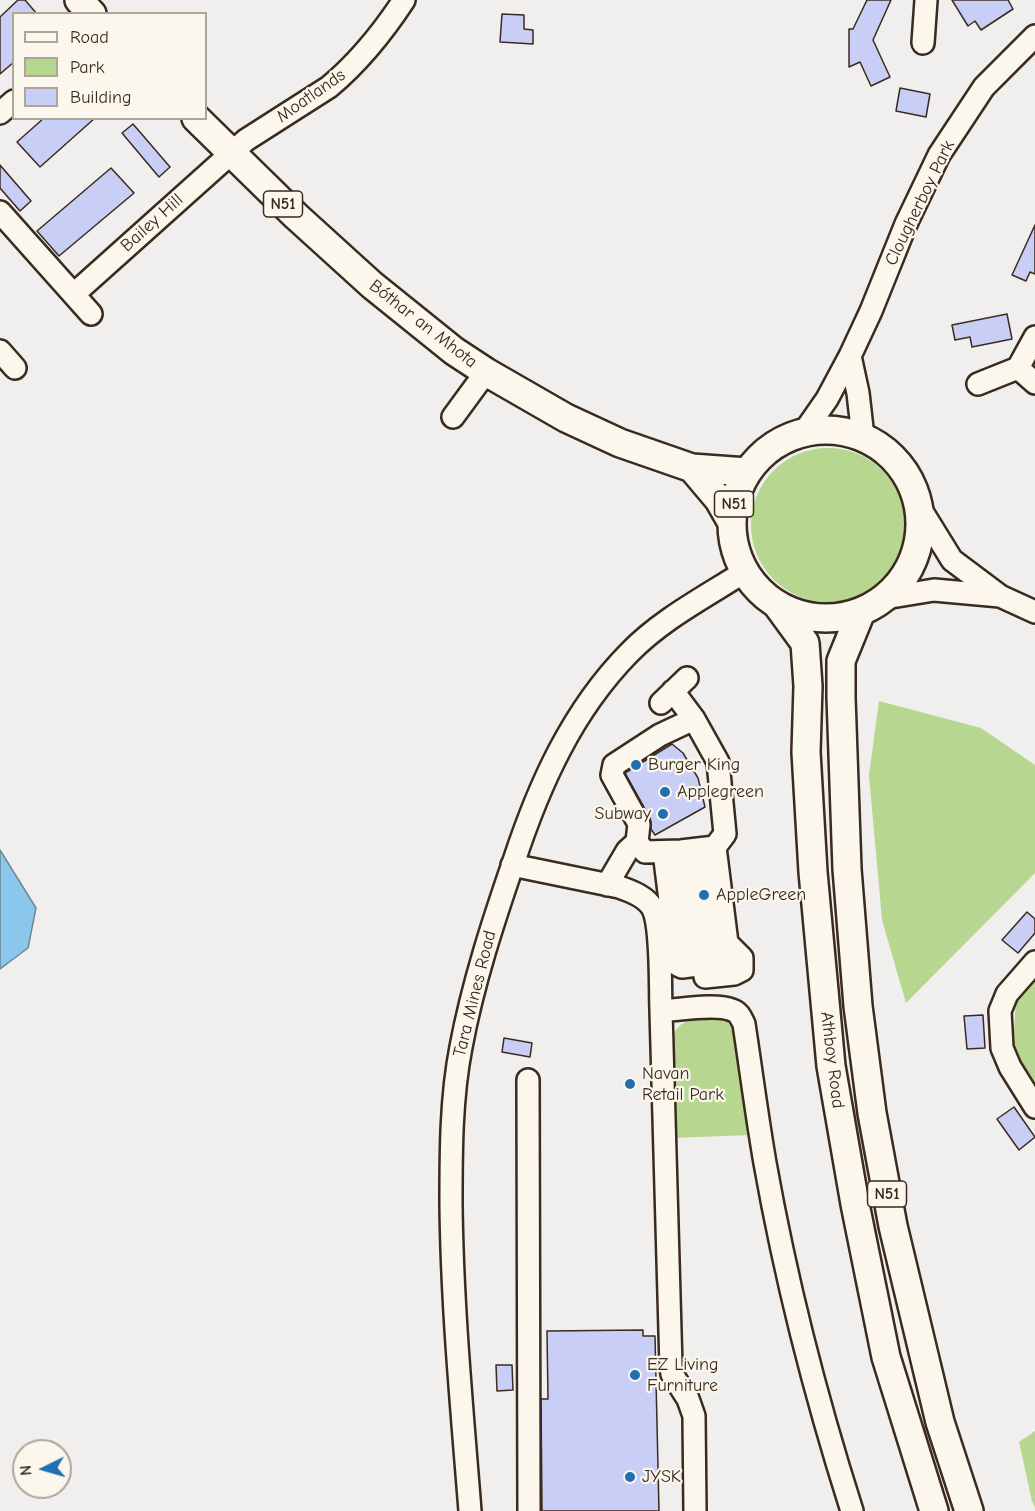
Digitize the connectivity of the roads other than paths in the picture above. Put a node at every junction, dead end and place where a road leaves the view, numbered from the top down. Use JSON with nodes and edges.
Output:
{"nodes":[{"id":1,"x":79,"y":0,"type":"edge"},
{"id":2,"x":404,"y":0,"type":"edge"},
{"id":3,"x":926,"y":0,"type":"edge"},
{"id":4,"x":90,"y":12,"type":"edge"},
{"id":5,"x":1035,"y":36,"type":"edge"},
{"id":6,"x":923,"y":43,"type":"dead end"},
{"id":7,"x":12,"y":103,"type":"edge"},
{"id":8,"x":0,"y":113,"type":"edge"},
{"id":9,"x":198,"y":120,"type":"edge"},
{"id":10,"x":230,"y":153,"type":"junction"},
{"id":11,"x":0,"y":212,"type":"edge"},
{"id":12,"x":74,"y":294,"type":"junction"},
{"id":13,"x":91,"y":314,"type":"dead end"},
{"id":14,"x":1035,"y":337,"type":"edge"},
{"id":15,"x":0,"y":351,"type":"edge"},
{"id":16,"x":850,"y":356,"type":"junction"},
{"id":17,"x":15,"y":368,"type":"dead end"},
{"id":18,"x":1018,"y":368,"type":"junction"},
{"id":19,"x":486,"y":372,"type":"junction"},
{"id":20,"x":1035,"y":383,"type":"edge"},
{"id":21,"x":978,"y":384,"type":"dead end"},
{"id":22,"x":453,"y":417,"type":"dead end"},
{"id":23,"x":804,"y":432,"type":"junction"},
{"id":24,"x":863,"y":437,"type":"junction"},
{"id":25,"x":692,"y":468,"type":"junction"},
{"id":26,"x":747,"y":472,"type":"junction"},
{"id":27,"x":918,"y":505,"type":"junction"},
{"id":28,"x":731,"y":522,"type":"junction"},
{"id":29,"x":744,"y":572,"type":"junction"},
{"id":30,"x":1000,"y":596,"type":"junction"},
{"id":31,"x":885,"y":598,"type":"junction"},
{"id":32,"x":778,"y":606,"type":"junction"},
{"id":33,"x":861,"y":612,"type":"junction"},
{"id":34,"x":1035,"y":612,"type":"edge"},
{"id":35,"x":674,"y":691,"type":"dead end"},
{"id":36,"x":694,"y":719,"type":"junction"},
{"id":37,"x":637,"y":842,"type":"junction"},
{"id":38,"x":690,"y":850,"type":"junction"},
{"id":39,"x":512,"y":865,"type":"junction"},
{"id":40,"x":607,"y":885,"type":"junction"},
{"id":41,"x":690,"y":949,"type":"junction"},
{"id":42,"x":1035,"y":962,"type":"edge"},
{"id":43,"x":661,"y":1011,"type":"junction"},
{"id":44,"x":528,"y":1080,"type":"dead end"},
{"id":45,"x":1035,"y":1107,"type":"edge"},
{"id":46,"x":470,"y":1511,"type":"edge"},
{"id":47,"x":529,"y":1511,"type":"edge"},
{"id":48,"x":695,"y":1511,"type":"edge"},
{"id":49,"x":852,"y":1511,"type":"edge"},
{"id":50,"x":934,"y":1511,"type":"edge"},
{"id":51,"x":969,"y":1511,"type":"edge"}],
"edges":[{"from":1,"to":4,"type":"main road"},
{"from":2,"to":10,"type":"street","name":"Moatlands"},
{"from":3,"to":6,"type":"street"},
{"from":5,"to":16,"type":"street","name":"Clougherboy Park"},
{"from":7,"to":8,"type":"street"},
{"from":9,"to":10,"type":"main road","name":"Bóthar an Mhota","number":"N51"},
{"from":10,"to":12,"type":"street","name":"Bailey Hill"},
{"from":10,"to":19,"type":"main road","name":"Bóthar an Mhota","number":"N51"},
{"from":11,"to":12,"type":"street"},
{"from":12,"to":13,"type":"street"},
{"from":14,"to":18,"type":"street"},
{"from":15,"to":17,"type":"street"},
{"from":16,"to":23,"type":"street","name":"Clougherboy Park"},
{"from":16,"to":24,"type":"street"},
{"from":18,"to":20,"type":"street"},
{"from":18,"to":21,"type":"street"},
{"from":19,"to":22,"type":"street"},
{"from":19,"to":25,"type":"main road","name":"Bóthar an Mhota","number":"N51"},
{"from":23,"to":24,"type":"main road","number":"N51"},
{"from":23,"to":26,"type":"main road","number":"N51"},
{"from":24,"to":27,"type":"main road","number":"N51"},
{"from":25,"to":26,"type":"main road","name":"Bóthar an Mhota","number":"N51"},
{"from":25,"to":28,"type":"main road","number":"N51"},
{"from":26,"to":28,"type":"main road","number":"N51"},
{"from":27,"to":30,"type":"street"},
{"from":27,"to":31,"type":"main road","number":"N51"},
{"from":28,"to":29,"type":"main road","number":"N51"},
{"from":29,"to":32,"type":"main road","number":"N51"},
{"from":29,"to":39,"type":"street","name":"Tara Mines Road"},
{"from":30,"to":31,"type":"street"},
{"from":30,"to":34,"type":"street"},
{"from":31,"to":33,"type":"main road","number":"N51"},
{"from":32,"to":33,"type":"main road","number":"N51"},
{"from":32,"to":50,"type":"main road","name":"Athboy Road","number":"N51"},
{"from":33,"to":51,"type":"main road","name":"Athboy Road","number":"N51"},
{"from":35,"to":36,"type":"street"},
{"from":36,"to":37,"type":"street"},
{"from":36,"to":38,"type":"street"},
{"from":37,"to":38,"type":"street"},
{"from":37,"to":40,"type":"street"},
{"from":38,"to":41,"type":"street"},
{"from":38,"to":41,"type":"street"},
{"from":39,"to":40,"type":"street"},
{"from":39,"to":46,"type":"street","name":"Tara Mines Road"},
{"from":40,"to":41,"type":"street"},
{"from":41,"to":43,"type":"street"},
{"from":42,"to":45,"type":"street"},
{"from":43,"to":48,"type":"street"},
{"from":43,"to":49,"type":"street"},
{"from":44,"to":47,"type":"street"}]}
